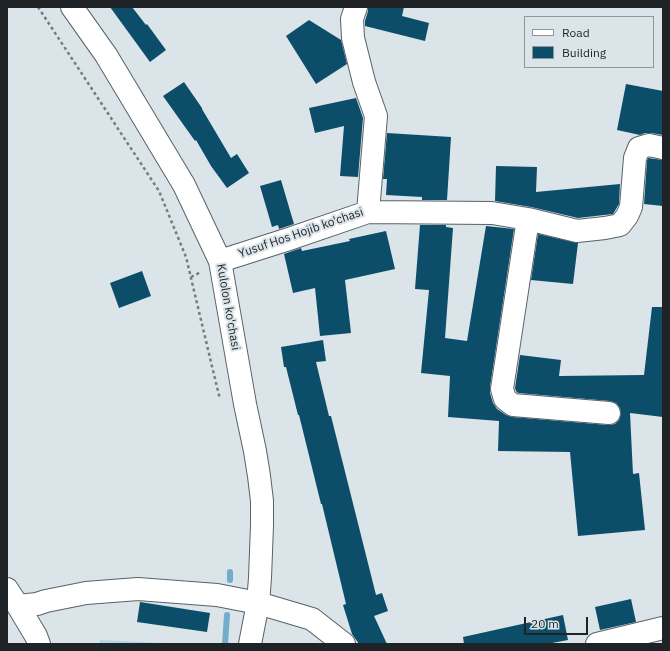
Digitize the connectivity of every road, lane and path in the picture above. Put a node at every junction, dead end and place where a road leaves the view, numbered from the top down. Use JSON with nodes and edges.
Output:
{"nodes":[{"id":1,"x":38,"y":7,"type":"edge"},
{"id":2,"x":72,"y":7,"type":"edge"},
{"id":3,"x":356,"y":7,"type":"edge"},
{"id":4,"x":663,"y":148,"type":"edge"},
{"id":5,"x":368,"y":212,"type":"junction"},
{"id":6,"x":528,"y":219,"type":"junction"},
{"id":7,"x":220,"y":261,"type":"junction"},
{"id":8,"x":222,"y":405,"type":"dead end"},
{"id":9,"x":609,"y":413,"type":"dead end"},
{"id":10,"x":13,"y":597,"type":"edge"},
{"id":11,"x":258,"y":603,"type":"junction"},
{"id":12,"x":663,"y":628,"type":"edge"},
{"id":13,"x":39,"y":644,"type":"edge"},
{"id":14,"x":250,"y":644,"type":"edge"},
{"id":15,"x":344,"y":644,"type":"edge"},
{"id":16,"x":596,"y":644,"type":"edge"}],
"edges":[{"from":1,"to":8,"type":"path"},
{"from":2,"to":7,"type":"street","name":"Kulolon ko'chasi"},
{"from":3,"to":5,"type":"street","name":"Yusuf Hos Hojib ko'chasi"},
{"from":4,"to":6,"type":"street"},
{"from":5,"to":6,"type":"street"},
{"from":5,"to":7,"type":"street","name":"Yusuf Hos Hojib ko'chasi"},
{"from":6,"to":9,"type":"street"},
{"from":7,"to":11,"type":"street","name":"Kulolon ko'chasi"},
{"from":10,"to":11,"type":"street"},
{"from":10,"to":13,"type":"street"},
{"from":11,"to":14,"type":"street","name":"Kulolon ko'chasi"},
{"from":11,"to":15,"type":"street"},
{"from":12,"to":16,"type":"street"}]}
